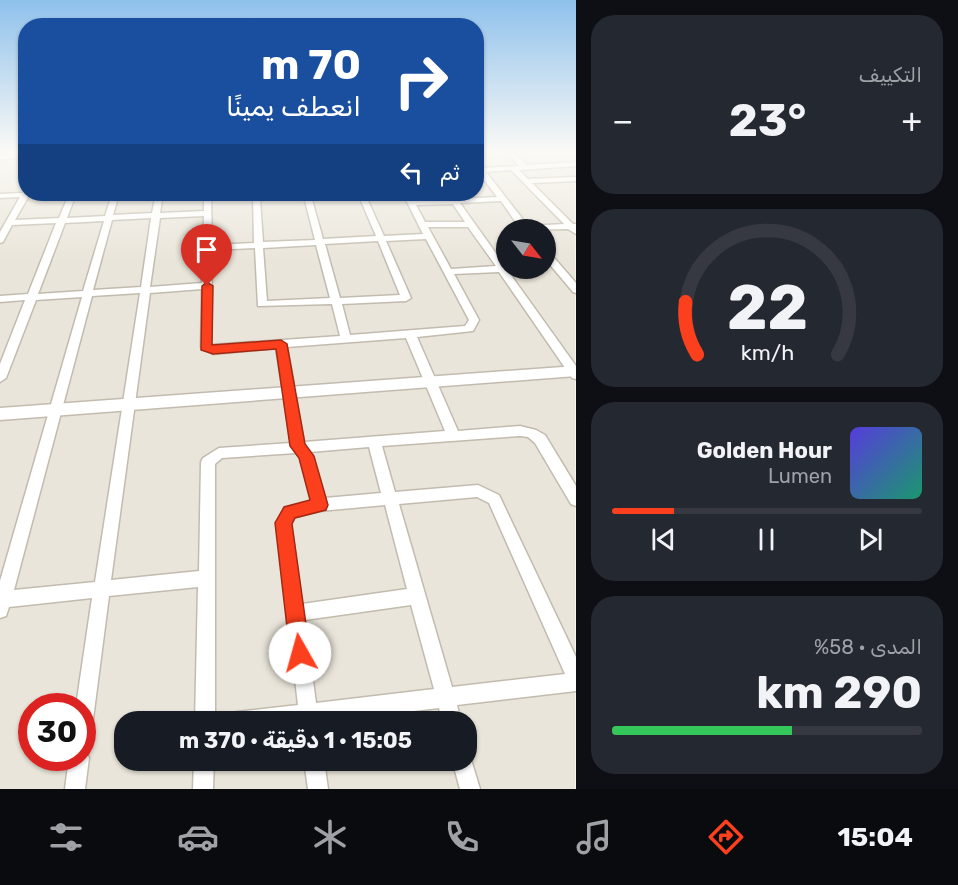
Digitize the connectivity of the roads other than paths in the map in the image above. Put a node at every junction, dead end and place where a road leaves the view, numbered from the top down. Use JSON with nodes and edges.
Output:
{"nodes":[{"id":1,"x":494,"y":188,"type":"edge"},
{"id":2,"x":533,"y":188,"type":"edge"},
{"id":3,"x":18,"y":195,"type":"edge"},
{"id":4,"x":0,"y":196,"type":"edge"},
{"id":5,"x":484,"y":198,"type":"edge"},
{"id":6,"x":502,"y":199,"type":"junction"},
{"id":7,"x":21,"y":201,"type":"edge"},
{"id":8,"x":69,"y":201,"type":"edge"},
{"id":9,"x":113,"y":201,"type":"edge"},
{"id":10,"x":158,"y":201,"type":"edge"},
{"id":11,"x":208,"y":201,"type":"edge"},
{"id":12,"x":256,"y":201,"type":"edge"},
{"id":13,"x":310,"y":201,"type":"edge"},
{"id":14,"x":365,"y":201,"type":"edge"},
{"id":15,"x":425,"y":201,"type":"edge"},
{"id":16,"x":456,"y":201,"type":"edge"},
{"id":17,"x":411,"y":203,"type":"joint"},
{"id":18,"x":209,"y":213,"type":"junction"},
{"id":19,"x":156,"y":215,"type":"junction"},
{"id":20,"x":108,"y":218,"type":"junction"},
{"id":21,"x":518,"y":219,"type":"edge"},
{"id":22,"x":62,"y":220,"type":"junction"},
{"id":23,"x":9,"y":224,"type":"junction"},
{"id":24,"x":470,"y":224,"type":"junction"},
{"id":25,"x":423,"y":225,"type":"junction"},
{"id":26,"x":556,"y":228,"type":"edge"},
{"id":27,"x":574,"y":228,"type":"edge"},
{"id":28,"x":429,"y":236,"type":"junction"},
{"id":29,"x":383,"y":238,"type":"junction"},
{"id":30,"x":0,"y":240,"type":"edge"},
{"id":31,"x":320,"y":240,"type":"junction"},
{"id":32,"x":258,"y":244,"type":"junction"},
{"id":33,"x":208,"y":248,"type":"junction"},
{"id":34,"x":496,"y":256,"type":"edge"},
{"id":35,"x":496,"y":270,"type":"edge"},
{"id":36,"x":556,"y":271,"type":"edge"},
{"id":37,"x":448,"y":272,"type":"junction"},
{"id":38,"x":513,"y":279,"type":"edge"},
{"id":39,"x":207,"y":286,"type":"junction"},
{"id":40,"x":146,"y":289,"type":"junction"},
{"id":41,"x":576,"y":291,"type":"edge"},
{"id":42,"x":87,"y":293,"type":"junction"},
{"id":43,"x":32,"y":297,"type":"junction"},
{"id":44,"x":0,"y":299,"type":"edge"},
{"id":45,"x":337,"y":302,"type":"junction"},
{"id":46,"x":410,"y":334,"type":"junction"},
{"id":47,"x":346,"y":339,"type":"junction"},
{"id":48,"x":281,"y":344,"type":"junction"},
{"id":49,"x":575,"y":372,"type":"edge"},
{"id":50,"x":0,"y":378,"type":"edge"},
{"id":51,"x":431,"y":382,"type":"junction"},
{"id":52,"x":290,"y":393,"type":"junction"},
{"id":53,"x":128,"y":405,"type":"junction"},
{"id":54,"x":53,"y":410,"type":"junction"},
{"id":55,"x":0,"y":414,"type":"edge"},
{"id":56,"x":453,"y":435,"type":"junction"},
{"id":57,"x":374,"y":441,"type":"junction"},
{"id":58,"x":298,"y":446,"type":"junction"},
{"id":59,"x":391,"y":499,"type":"junction"},
{"id":60,"x":576,"y":500,"type":"edge"},
{"id":61,"x":320,"y":505,"type":"junction"},
{"id":62,"x":206,"y":578,"type":"junction"},
{"id":63,"x":100,"y":589,"type":"junction"},
{"id":64,"x":417,"y":596,"type":"junction"},
{"id":65,"x":1,"y":603,"type":"edge"},
{"id":66,"x":295,"y":613,"type":"junction"},
{"id":67,"x":576,"y":678,"type":"edge"},
{"id":68,"x":576,"y":682,"type":"edge"},
{"id":69,"x":86,"y":693,"type":"edge"},
{"id":70,"x":446,"y":697,"type":"junction"},
{"id":71,"x":205,"y":711,"type":"edge"},
{"id":72,"x":307,"y":711,"type":"edge"},
{"id":73,"x":349,"y":711,"type":"edge"},
{"id":74,"x":449,"y":711,"type":"edge"},
{"id":75,"x":77,"y":771,"type":"edge"},
{"id":76,"x":204,"y":771,"type":"edge"},
{"id":77,"x":316,"y":771,"type":"edge"},
{"id":78,"x":465,"y":771,"type":"edge"},
{"id":79,"x":75,"y":789,"type":"edge"},
{"id":80,"x":203,"y":789,"type":"edge"},
{"id":81,"x":318,"y":789,"type":"edge"},
{"id":82,"x":470,"y":789,"type":"edge"}],
"edges":[{"from":1,"to":6,"type":"street"},
{"from":2,"to":27,"type":"street"},
{"from":3,"to":4,"type":"street"},
{"from":5,"to":6,"type":"street"},
{"from":6,"to":21,"type":"street"},
{"from":7,"to":23,"type":"street"},
{"from":8,"to":22,"type":"street"},
{"from":9,"to":20,"type":"street"},
{"from":10,"to":19,"type":"street"},
{"from":11,"to":18,"type":"street"},
{"from":12,"to":32,"type":"street"},
{"from":13,"to":31,"type":"street"},
{"from":14,"to":29,"type":"street"},
{"from":15,"to":17,"type":"street"},
{"from":16,"to":24,"type":"street"},
{"from":17,"to":25,"type":"street"},
{"from":18,"to":19,"type":"street"},
{"from":18,"to":33,"type":"street"},
{"from":19,"to":20,"type":"street"},
{"from":19,"to":40,"type":"street"},
{"from":20,"to":22,"type":"street"},
{"from":20,"to":42,"type":"street"},
{"from":22,"to":23,"type":"street"},
{"from":22,"to":43,"type":"street"},
{"from":23,"to":30,"type":"street"},
{"from":24,"to":25,"type":"street"},
{"from":24,"to":34,"type":"street"},
{"from":25,"to":28,"type":"street"},
{"from":26,"to":27,"type":"street"},
{"from":28,"to":29,"type":"street"},
{"from":28,"to":37,"type":"street"},
{"from":29,"to":31,"type":"street"},
{"from":29,"to":45,"type":"street"},
{"from":31,"to":32,"type":"street"},
{"from":31,"to":45,"type":"street"},
{"from":32,"to":33,"type":"street"},
{"from":32,"to":45,"type":"street"},
{"from":33,"to":39,"type":"street"},
{"from":35,"to":37,"type":"street"},
{"from":36,"to":41,"type":"street"},
{"from":37,"to":46,"type":"street"},
{"from":38,"to":49,"type":"street"},
{"from":39,"to":40,"type":"street"},
{"from":39,"to":48,"type":"street"},
{"from":40,"to":42,"type":"street"},
{"from":40,"to":53,"type":"street"},
{"from":42,"to":43,"type":"street"},
{"from":42,"to":54,"type":"street"},
{"from":43,"to":44,"type":"street"},
{"from":43,"to":50,"type":"street"},
{"from":45,"to":47,"type":"street"},
{"from":46,"to":47,"type":"street"},
{"from":46,"to":51,"type":"street"},
{"from":47,"to":48,"type":"street"},
{"from":48,"to":52,"type":"street"},
{"from":49,"to":51,"type":"street"},
{"from":51,"to":52,"type":"street"},
{"from":51,"to":56,"type":"street"},
{"from":52,"to":53,"type":"street"},
{"from":52,"to":58,"type":"street"},
{"from":53,"to":54,"type":"street"},
{"from":53,"to":63,"type":"street"},
{"from":54,"to":55,"type":"street"},
{"from":54,"to":65,"type":"street"},
{"from":56,"to":57,"type":"street"},
{"from":56,"to":60,"type":"street"},
{"from":57,"to":58,"type":"street"},
{"from":57,"to":59,"type":"street"},
{"from":58,"to":61,"type":"street"},
{"from":58,"to":62,"type":"street"},
{"from":59,"to":61,"type":"street"},
{"from":59,"to":64,"type":"street"},
{"from":59,"to":67,"type":"street"},
{"from":61,"to":66,"type":"street"},
{"from":62,"to":63,"type":"street"},
{"from":62,"to":71,"type":"street"},
{"from":63,"to":65,"type":"street"},
{"from":63,"to":69,"type":"street"},
{"from":64,"to":66,"type":"street"},
{"from":64,"to":70,"type":"street"},
{"from":66,"to":72,"type":"street"},
{"from":68,"to":70,"type":"street"},
{"from":70,"to":73,"type":"street"},
{"from":70,"to":74,"type":"street"},
{"from":75,"to":79,"type":"street"},
{"from":76,"to":80,"type":"street"},
{"from":77,"to":81,"type":"street"},
{"from":78,"to":82,"type":"street"}]}
